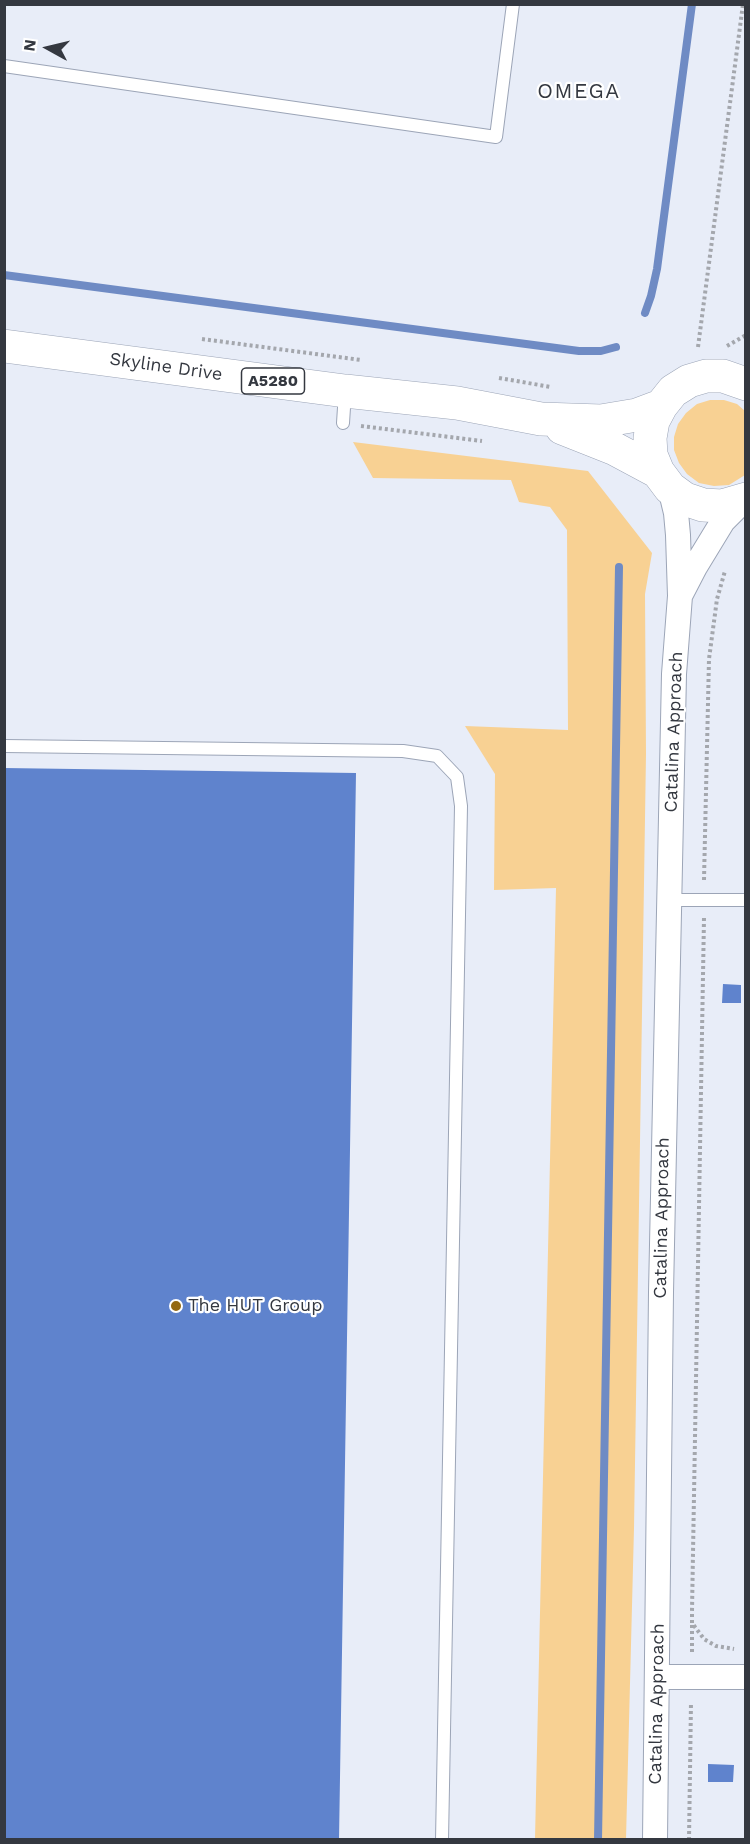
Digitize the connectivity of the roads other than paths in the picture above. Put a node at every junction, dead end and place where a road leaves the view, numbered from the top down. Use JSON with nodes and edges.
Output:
{"nodes":[{"id":1,"x":513,"y":4,"type":"edge"},
{"id":2,"x":4,"y":66,"type":"edge"},
{"id":3,"x":4,"y":346,"type":"edge"},
{"id":4,"x":738,"y":376,"type":"edge"},
{"id":5,"x":345,"y":391,"type":"junction"},
{"id":6,"x":661,"y":406,"type":"junction"},
{"id":7,"x":541,"y":419,"type":"junction"},
{"id":8,"x":343,"y":423,"type":"dead end"},
{"id":9,"x":664,"y":480,"type":"junction"},
{"id":10,"x":746,"y":499,"type":"edge"},
{"id":11,"x":680,"y":596,"type":"junction"},
{"id":12,"x":4,"y":746,"type":"edge"},
{"id":13,"x":670,"y":900,"type":"junction"},
{"id":14,"x":746,"y":900,"type":"edge"},
{"id":15,"x":657,"y":1677,"type":"junction"},
{"id":16,"x":746,"y":1677,"type":"edge"},
{"id":17,"x":442,"y":1839,"type":"edge"},
{"id":18,"x":655,"y":1839,"type":"edge"}],
"edges":[{"from":1,"to":2,"type":"lane"},
{"from":3,"to":5,"type":"main road","name":"Skyline Drive","number":"A5280"},
{"from":4,"to":6,"type":"main road","number":"A5280"},
{"from":5,"to":7,"type":"main road","name":"Skyline Drive","number":"A5280"},
{"from":5,"to":8,"type":"lane"},
{"from":6,"to":7,"type":"main road","name":"Skyline Drive","number":"A5280"},
{"from":6,"to":9,"type":"main road","number":"A5280"},
{"from":7,"to":9,"type":"main road","name":"Skyline Drive","number":"A5280"},
{"from":9,"to":10,"type":"main road","number":"A5280"},
{"from":9,"to":11,"type":"street","name":"Catalina Approach"},
{"from":10,"to":11,"type":"street","name":"Catalina Approach"},
{"from":11,"to":13,"type":"street","name":"Catalina Approach"},
{"from":12,"to":17,"type":"lane"},
{"from":13,"to":14,"type":"lane"},
{"from":13,"to":15,"type":"street","name":"Catalina Approach"},
{"from":15,"to":16,"type":"street"},
{"from":15,"to":18,"type":"street","name":"Catalina Approach"}]}
